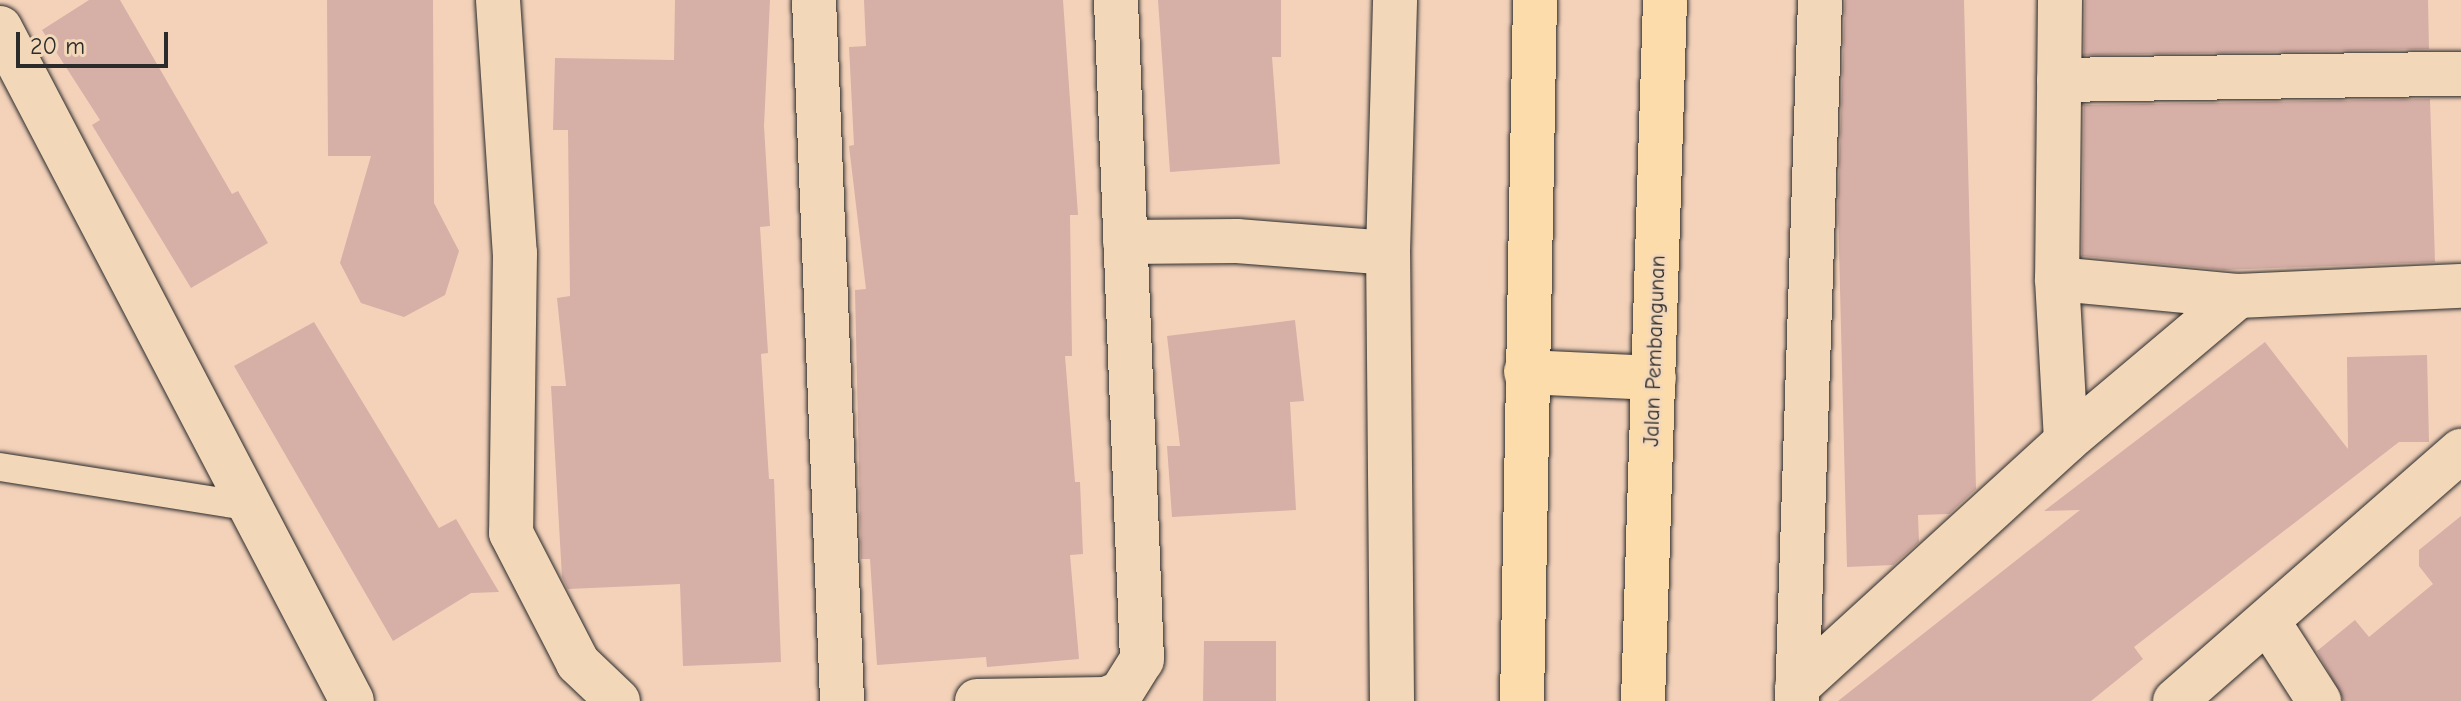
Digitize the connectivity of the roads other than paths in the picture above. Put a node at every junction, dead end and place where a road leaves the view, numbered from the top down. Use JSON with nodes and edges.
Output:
{"nodes":[{"id":1,"x":498,"y":0,"type":"edge"},
{"id":2,"x":814,"y":0,"type":"edge"},
{"id":3,"x":1116,"y":0,"type":"edge"},
{"id":4,"x":1395,"y":0,"type":"edge"},
{"id":5,"x":1535,"y":0,"type":"edge"},
{"id":6,"x":1665,"y":0,"type":"edge"},
{"id":7,"x":1820,"y":0,"type":"edge"},
{"id":8,"x":2060,"y":0,"type":"edge"},
{"id":9,"x":0,"y":28,"type":"edge"},
{"id":10,"x":2461,"y":74,"type":"edge"},
{"id":11,"x":2059,"y":80,"type":"junction"},
{"id":12,"x":1125,"y":242,"type":"junction"},
{"id":13,"x":1388,"y":253,"type":"junction"},
{"id":14,"x":2057,"y":279,"type":"junction"},
{"id":15,"x":2461,"y":286,"type":"edge"},
{"id":16,"x":2238,"y":296,"type":"junction"},
{"id":17,"x":1526,"y":372,"type":"junction"},
{"id":18,"x":1654,"y":378,"type":"junction"},
{"id":19,"x":2066,"y":441,"type":"junction"},
{"id":20,"x":2461,"y":451,"type":"edge"},
{"id":21,"x":0,"y":467,"type":"edge"},
{"id":22,"x":252,"y":507,"type":"junction"},
{"id":23,"x":2269,"y":623,"type":"junction"},
{"id":24,"x":1797,"y":694,"type":"edge"},
{"id":25,"x":352,"y":701,"type":"edge"},
{"id":26,"x":618,"y":701,"type":"edge"},
{"id":27,"x":842,"y":701,"type":"edge"},
{"id":28,"x":977,"y":701,"type":"edge"},
{"id":29,"x":1392,"y":701,"type":"edge"},
{"id":30,"x":1522,"y":701,"type":"edge"},
{"id":31,"x":1643,"y":701,"type":"edge"},
{"id":32,"x":2175,"y":701,"type":"edge"},
{"id":33,"x":2319,"y":701,"type":"edge"}],
"edges":[{"from":1,"to":26,"type":"street"},
{"from":2,"to":27,"type":"street"},
{"from":3,"to":12,"type":"street"},
{"from":4,"to":13,"type":"street"},
{"from":5,"to":17,"type":"highway"},
{"from":6,"to":18,"type":"highway","name":"Jalan Pembangunan"},
{"from":7,"to":24,"type":"street"},
{"from":8,"to":11,"type":"street"},
{"from":9,"to":22,"type":"street"},
{"from":10,"to":11,"type":"street"},
{"from":11,"to":14,"type":"street"},
{"from":12,"to":13,"type":"street"},
{"from":12,"to":28,"type":"street"},
{"from":13,"to":29,"type":"street"},
{"from":14,"to":16,"type":"street"},
{"from":14,"to":19,"type":"street"},
{"from":15,"to":16,"type":"street"},
{"from":16,"to":19,"type":"street"},
{"from":17,"to":18,"type":"highway"},
{"from":17,"to":30,"type":"highway"},
{"from":18,"to":31,"type":"highway","name":"Jalan Pembangunan"},
{"from":19,"to":24,"type":"street"},
{"from":20,"to":23,"type":"street"},
{"from":21,"to":22,"type":"lane"},
{"from":22,"to":25,"type":"street"},
{"from":23,"to":32,"type":"street"},
{"from":23,"to":33,"type":"street"}]}
